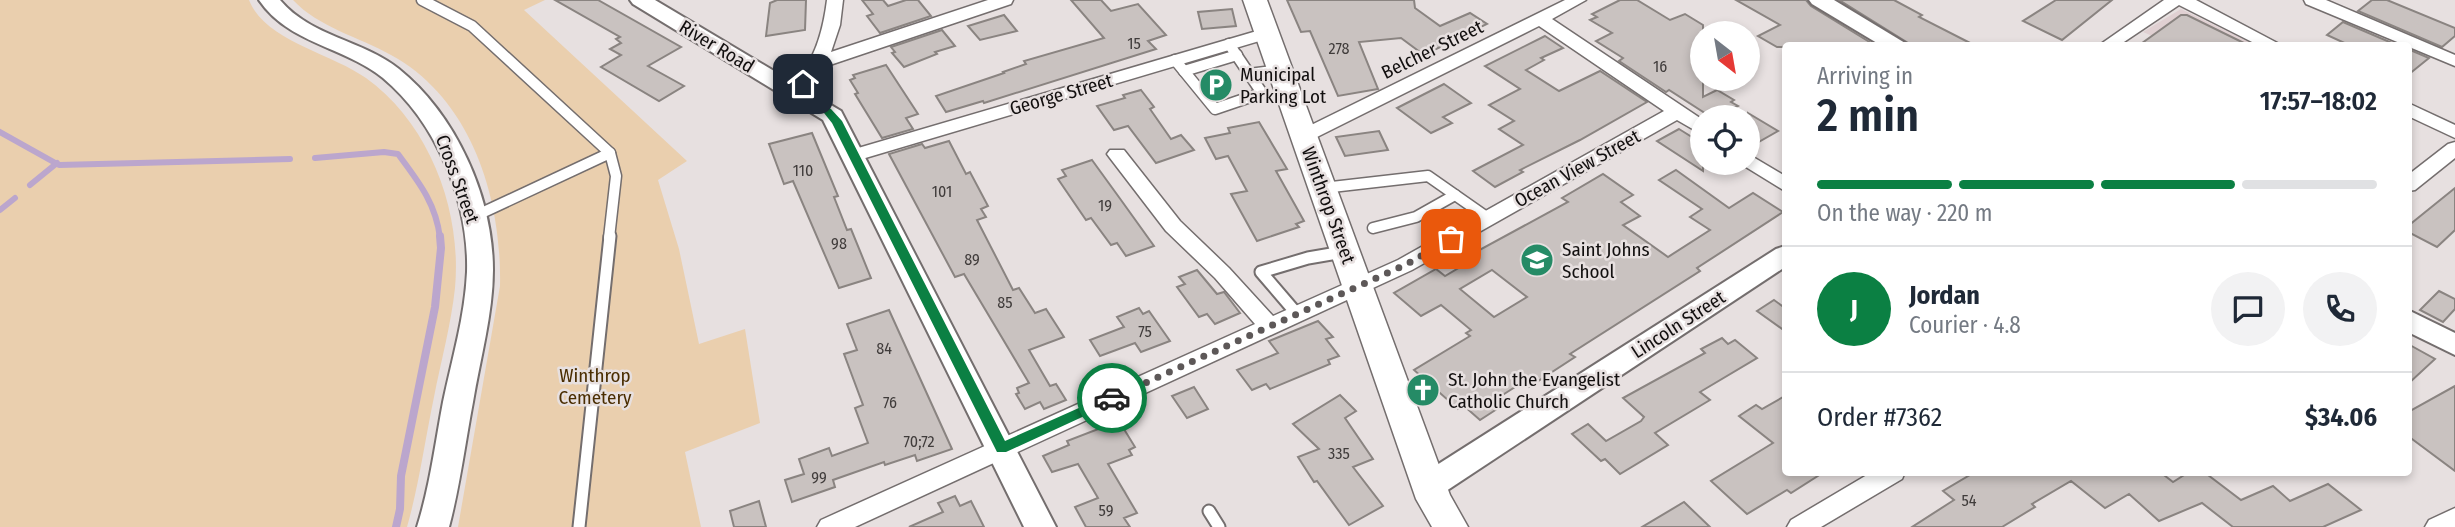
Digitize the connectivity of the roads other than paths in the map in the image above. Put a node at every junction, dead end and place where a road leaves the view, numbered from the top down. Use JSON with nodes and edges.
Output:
{"nodes":[{"id":1,"x":269,"y":0,"type":"edge"},
{"id":2,"x":422,"y":0,"type":"edge"},
{"id":3,"x":640,"y":0,"type":"edge"},
{"id":4,"x":835,"y":0,"type":"edge"},
{"id":5,"x":1006,"y":0,"type":"edge"},
{"id":6,"x":1255,"y":0,"type":"edge"},
{"id":7,"x":1578,"y":0,"type":"edge"},
{"id":8,"x":1819,"y":0,"type":"edge"},
{"id":9,"x":2175,"y":0,"type":"edge"},
{"id":10,"x":2183,"y":0,"type":"edge"},
{"id":11,"x":2312,"y":0,"type":"edge"},
{"id":12,"x":1540,"y":19,"type":"junction"},
{"id":13,"x":1267,"y":33,"type":"junction"},
{"id":14,"x":1892,"y":42,"type":"edge"},
{"id":15,"x":2112,"y":42,"type":"edge"},
{"id":16,"x":2267,"y":42,"type":"edge"},
{"id":17,"x":2410,"y":42,"type":"edge"},
{"id":18,"x":2412,"y":43,"type":"edge"},
{"id":19,"x":1233,"y":50,"type":"junction"},
{"id":20,"x":2455,"y":61,"type":"edge"},
{"id":21,"x":817,"y":63,"type":"junction"},
{"id":22,"x":1179,"y":66,"type":"junction"},
{"id":23,"x":1280,"y":70,"type":"junction"},
{"id":24,"x":1249,"y":74,"type":"junction"},
{"id":25,"x":794,"y":91,"type":"junction"},
{"id":26,"x":2412,"y":111,"type":"edge"},
{"id":27,"x":1677,"y":112,"type":"junction"},
{"id":28,"x":1690,"y":120,"type":"edge"},
{"id":29,"x":2455,"y":132,"type":"edge"},
{"id":30,"x":1304,"y":136,"type":"junction"},
{"id":31,"x":2455,"y":148,"type":"edge"},
{"id":32,"x":610,"y":153,"type":"junction"},
{"id":33,"x":1117,"y":154,"type":"dead end"},
{"id":34,"x":855,"y":155,"type":"junction"},
{"id":35,"x":1760,"y":168,"type":"edge"},
{"id":36,"x":2412,"y":182,"type":"edge"},
{"id":37,"x":1782,"y":183,"type":"edge"},
{"id":38,"x":1323,"y":188,"type":"junction"},
{"id":39,"x":1455,"y":195,"type":"junction"},
{"id":40,"x":474,"y":218,"type":"junction"},
{"id":41,"x":1488,"y":218,"type":"junction"},
{"id":42,"x":1373,"y":228,"type":"dead end"},
{"id":43,"x":1346,"y":252,"type":"junction"},
{"id":44,"x":1782,"y":257,"type":"edge"},
{"id":45,"x":1358,"y":286,"type":"junction"},
{"id":46,"x":1297,"y":314,"type":"junction"},
{"id":47,"x":2412,"y":322,"type":"edge"},
{"id":48,"x":1269,"y":326,"type":"junction"},
{"id":49,"x":2455,"y":345,"type":"edge"},
{"id":50,"x":1002,"y":448,"type":"junction"},
{"id":51,"x":1886,"y":476,"type":"edge"},
{"id":52,"x":1429,"y":486,"type":"junction"},
{"id":53,"x":1209,"y":511,"type":"dead end"},
{"id":54,"x":2455,"y":518,"type":"edge"},
{"id":55,"x":433,"y":527,"type":"edge"},
{"id":56,"x":579,"y":527,"type":"edge"},
{"id":57,"x":830,"y":527,"type":"edge"},
{"id":58,"x":1041,"y":527,"type":"edge"},
{"id":59,"x":1219,"y":527,"type":"edge"},
{"id":60,"x":1450,"y":527,"type":"edge"},
{"id":61,"x":1801,"y":527,"type":"edge"},
{"id":62,"x":2438,"y":527,"type":"edge"}],
"edges":[{"from":1,"to":40,"type":"street","name":"Cross Street"},
{"from":2,"to":32,"type":"lane"},
{"from":3,"to":25,"type":"street","name":"River Road"},
{"from":4,"to":21,"type":"street"},
{"from":5,"to":21,"type":"street"},
{"from":6,"to":13,"type":"main road","name":"Winthrop Street"},
{"from":7,"to":12,"type":"street","name":"Belcher Street"},
{"from":8,"to":14,"type":"street"},
{"from":9,"to":15,"type":"street"},
{"from":10,"to":16,"type":"street"},
{"from":11,"to":17,"type":"street"},
{"from":12,"to":27,"type":"street"},
{"from":12,"to":30,"type":"street","name":"Belcher Street"},
{"from":13,"to":19,"type":"street","name":"George Street"},
{"from":13,"to":23,"type":"main road","name":"Winthrop Street"},
{"from":18,"to":20,"type":"street"},
{"from":19,"to":22,"type":"street","name":"George Street"},
{"from":19,"to":24,"type":"lane"},
{"from":21,"to":25,"type":"street"},
{"from":22,"to":24,"type":"lane"},
{"from":22,"to":34,"type":"street","name":"George Street"},
{"from":23,"to":24,"type":"lane"},
{"from":23,"to":30,"type":"main road","name":"Winthrop Street"},
{"from":25,"to":34,"type":"street","name":"River Road"},
{"from":26,"to":29,"type":"street"},
{"from":27,"to":28,"type":"street"},
{"from":27,"to":41,"type":"street","name":"Ocean View Street"},
{"from":30,"to":38,"type":"main road","name":"Winthrop Street"},
{"from":31,"to":36,"type":"street"},
{"from":32,"to":40,"type":"lane"},
{"from":32,"to":56,"type":"lane"},
{"from":33,"to":48,"type":"street"},
{"from":34,"to":50,"type":"street","name":"River Road"},
{"from":35,"to":37,"type":"street"},
{"from":38,"to":39,"type":"lane"},
{"from":38,"to":43,"type":"main road","name":"Winthrop Street"},
{"from":39,"to":41,"type":"lane"},
{"from":39,"to":42,"type":"lane"},
{"from":40,"to":55,"type":"street","name":"Cross Street"},
{"from":41,"to":45,"type":"street","name":"Ocean View Street"},
{"from":43,"to":45,"type":"main road","name":"Winthrop Street"},
{"from":43,"to":46,"type":"lane"},
{"from":44,"to":52,"type":"street","name":"Lincoln Street"},
{"from":45,"to":46,"type":"street","name":"Ocean View Street"},
{"from":45,"to":52,"type":"main road","name":"Winthrop Street"},
{"from":46,"to":48,"type":"street","name":"Ocean View Street"},
{"from":47,"to":49,"type":"street"},
{"from":48,"to":50,"type":"street","name":"Ocean View Street"},
{"from":50,"to":57,"type":"street","name":"Ocean View Street"},
{"from":50,"to":58,"type":"street","name":"River Road"},
{"from":51,"to":61,"type":"street"},
{"from":52,"to":60,"type":"main road","name":"Winthrop Street"},
{"from":53,"to":59,"type":"lane"},
{"from":54,"to":62,"type":"street"}]}
